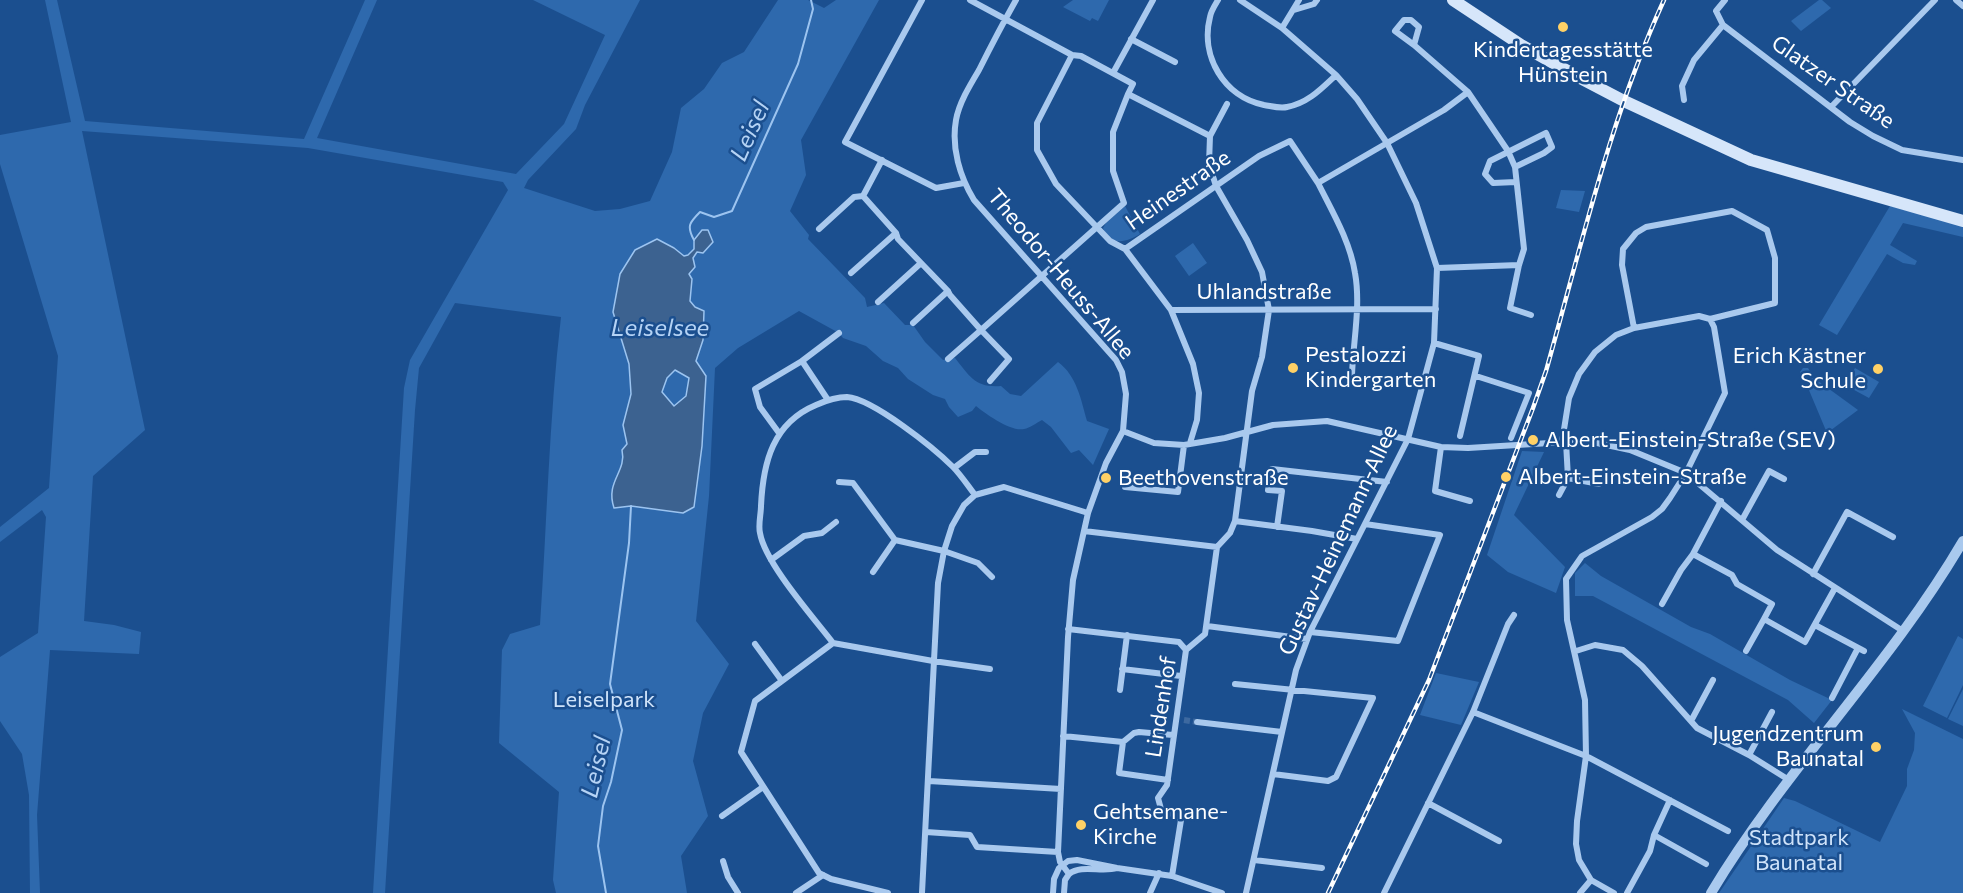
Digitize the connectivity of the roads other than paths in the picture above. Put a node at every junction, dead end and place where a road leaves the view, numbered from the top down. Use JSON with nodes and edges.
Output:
{"nodes":[{"id":1,"x":922,"y":0,"type":"edge"},
{"id":2,"x":970,"y":0,"type":"edge"},
{"id":3,"x":1016,"y":0,"type":"edge"},
{"id":4,"x":1152,"y":0,"type":"edge"},
{"id":5,"x":1218,"y":0,"type":"edge"},
{"id":6,"x":1240,"y":0,"type":"edge"},
{"id":7,"x":1299,"y":0,"type":"edge"},
{"id":8,"x":1317,"y":0,"type":"edge"},
{"id":9,"x":1453,"y":0,"type":"edge"},
{"id":10,"x":1725,"y":0,"type":"edge"},
{"id":11,"x":1935,"y":0,"type":"edge"},
{"id":12,"x":1956,"y":0,"type":"edge"},
{"id":13,"x":1963,"y":6,"type":"edge"},
{"id":14,"x":1294,"y":10,"type":"junction"},
{"id":15,"x":1005,"y":20,"type":"junction"},
{"id":16,"x":1723,"y":25,"type":"junction"},
{"id":17,"x":1282,"y":28,"type":"junction"},
{"id":18,"x":1131,"y":39,"type":"junction"},
{"id":19,"x":1414,"y":45,"type":"dead end"},
{"id":20,"x":1072,"y":55,"type":"junction"},
{"id":21,"x":1174,"y":62,"type":"dead end"},
{"id":22,"x":1113,"y":73,"type":"junction"},
{"id":23,"x":1336,"y":75,"type":"junction"},
{"id":24,"x":1468,"y":92,"type":"junction"},
{"id":25,"x":1128,"y":94,"type":"junction"},
{"id":26,"x":1684,"y":100,"type":"dead end"},
{"id":27,"x":1227,"y":104,"type":"dead end"},
{"id":28,"x":1832,"y":107,"type":"junction"},
{"id":29,"x":1210,"y":136,"type":"junction"},
{"id":30,"x":1387,"y":143,"type":"junction"},
{"id":31,"x":1508,"y":151,"type":"junction"},
{"id":32,"x":882,"y":160,"type":"junction"},
{"id":33,"x":1963,"y":160,"type":"edge"},
{"id":34,"x":1515,"y":167,"type":"junction"},
{"id":35,"x":1516,"y":182,"type":"junction"},
{"id":36,"x":964,"y":183,"type":"junction"},
{"id":37,"x":1318,"y":183,"type":"junction"},
{"id":38,"x":1216,"y":186,"type":"junction"},
{"id":39,"x":863,"y":196,"type":"junction"},
{"id":40,"x":1963,"y":221,"type":"edge"},
{"id":41,"x":819,"y":229,"type":"dead end"},
{"id":42,"x":1098,"y":229,"type":"junction"},
{"id":43,"x":896,"y":233,"type":"junction"},
{"id":44,"x":1125,"y":249,"type":"junction"},
{"id":45,"x":921,"y":263,"type":"junction"},
{"id":46,"x":1519,"y":265,"type":"junction"},
{"id":47,"x":1437,"y":268,"type":"junction"},
{"id":48,"x":851,"y":273,"type":"dead end"},
{"id":49,"x":1042,"y":277,"type":"junction"},
{"id":50,"x":948,"y":291,"type":"junction"},
{"id":51,"x":878,"y":302,"type":"dead end"},
{"id":52,"x":1436,"y":309,"type":"junction"},
{"id":53,"x":1171,"y":310,"type":"junction"},
{"id":54,"x":1269,"y":310,"type":"junction"},
{"id":55,"x":1357,"y":310,"type":"junction"},
{"id":56,"x":1531,"y":315,"type":"dead end"},
{"id":57,"x":1710,"y":319,"type":"junction"},
{"id":58,"x":913,"y":323,"type":"dead end"},
{"id":59,"x":1634,"y":328,"type":"junction"},
{"id":60,"x":981,"y":330,"type":"junction"},
{"id":61,"x":839,"y":333,"type":"dead end"},
{"id":62,"x":1434,"y":343,"type":"junction"},
{"id":63,"x":948,"y":359,"type":"dead end"},
{"id":64,"x":802,"y":361,"type":"junction"},
{"id":65,"x":1352,"y":375,"type":"dead end"},
{"id":66,"x":1476,"y":376,"type":"junction"},
{"id":67,"x":990,"y":381,"type":"dead end"},
{"id":68,"x":828,"y":400,"type":"junction"},
{"id":69,"x":1123,"y":431,"type":"junction"},
{"id":70,"x":779,"y":433,"type":"junction"},
{"id":71,"x":1247,"y":433,"type":"junction"},
{"id":72,"x":1460,"y":436,"type":"dead end"},
{"id":73,"x":1511,"y":438,"type":"dead end"},
{"id":74,"x":1408,"y":439,"type":"junction"},
{"id":75,"x":1564,"y":442,"type":"junction"},
{"id":76,"x":1187,"y":444,"type":"junction"},
{"id":77,"x":1441,"y":447,"type":"junction"},
{"id":78,"x":986,"y":452,"type":"dead end"},
{"id":79,"x":954,"y":468,"type":"junction"},
{"id":80,"x":1686,"y":473,"type":"junction"},
{"id":81,"x":1568,"y":478,"type":"junction"},
{"id":82,"x":1784,"y":479,"type":"dead end"},
{"id":83,"x":839,"y":482,"type":"dead end"},
{"id":84,"x":1387,"y":482,"type":"junction"},
{"id":85,"x":1599,"y":484,"type":"dead end"},
{"id":86,"x":1125,"y":487,"type":"dead end"},
{"id":87,"x":975,"y":495,"type":"junction"},
{"id":88,"x":1558,"y":495,"type":"dead end"},
{"id":89,"x":1470,"y":501,"type":"dead end"},
{"id":90,"x":1721,"y":501,"type":"junction"},
{"id":91,"x":1088,"y":513,"type":"junction"},
{"id":92,"x":1742,"y":520,"type":"junction"},
{"id":93,"x":1235,"y":521,"type":"junction"},
{"id":94,"x":836,"y":522,"type":"dead end"},
{"id":95,"x":1365,"y":524,"type":"junction"},
{"id":96,"x":1277,"y":527,"type":"junction"},
{"id":97,"x":1084,"y":531,"type":"junction"},
{"id":98,"x":1893,"y":537,"type":"dead end"},
{"id":99,"x":1358,"y":539,"type":"junction"},
{"id":100,"x":895,"y":540,"type":"junction"},
{"id":101,"x":1963,"y":541,"type":"edge"},
{"id":102,"x":1217,"y":547,"type":"junction"},
{"id":103,"x":944,"y":551,"type":"junction"},
{"id":104,"x":1693,"y":554,"type":"junction"},
{"id":105,"x":771,"y":560,"type":"junction"},
{"id":106,"x":873,"y":572,"type":"dead end"},
{"id":107,"x":1813,"y":574,"type":"junction"},
{"id":108,"x":992,"y":577,"type":"dead end"},
{"id":109,"x":1835,"y":588,"type":"junction"},
{"id":110,"x":1662,"y":604,"type":"dead end"},
{"id":111,"x":1514,"y":615,"type":"dead end"},
{"id":112,"x":1764,"y":619,"type":"junction"},
{"id":113,"x":1815,"y":625,"type":"junction"},
{"id":114,"x":1207,"y":626,"type":"junction"},
{"id":115,"x":1068,"y":628,"type":"junction"},
{"id":116,"x":1903,"y":631,"type":"junction"},
{"id":117,"x":1127,"y":635,"type":"junction"},
{"id":118,"x":1308,"y":635,"type":"junction"},
{"id":119,"x":833,"y":643,"type":"junction"},
{"id":120,"x":755,"y":644,"type":"dead end"},
{"id":121,"x":1186,"y":651,"type":"junction"},
{"id":122,"x":1576,"y":651,"type":"junction"},
{"id":123,"x":1746,"y":651,"type":"dead end"},
{"id":124,"x":933,"y":662,"type":"junction"},
{"id":125,"x":990,"y":669,"type":"dead end"},
{"id":126,"x":1122,"y":669,"type":"junction"},
{"id":127,"x":1181,"y":676,"type":"junction"},
{"id":128,"x":1713,"y":680,"type":"dead end"},
{"id":129,"x":782,"y":681,"type":"junction"},
{"id":130,"x":1235,"y":684,"type":"dead end"},
{"id":131,"x":1120,"y":690,"type":"dead end"},
{"id":132,"x":1290,"y":690,"type":"junction"},
{"id":133,"x":1832,"y":698,"type":"dead end"},
{"id":134,"x":1473,"y":712,"type":"junction"},
{"id":135,"x":1772,"y":712,"type":"dead end"},
{"id":136,"x":1175,"y":719,"type":"junction"},
{"id":137,"x":1184,"y":720,"type":"tunnel mouth"},
{"id":138,"x":1691,"y":721,"type":"junction"},
{"id":139,"x":1197,"y":722,"type":"tunnel mouth"},
{"id":140,"x":1282,"y":732,"type":"junction"},
{"id":141,"x":1173,"y":735,"type":"junction"},
{"id":142,"x":1063,"y":736,"type":"junction"},
{"id":143,"x":1123,"y":742,"type":"junction"},
{"id":144,"x":1749,"y":755,"type":"junction"},
{"id":145,"x":1586,"y":756,"type":"junction"},
{"id":146,"x":1273,"y":774,"type":"junction"},
{"id":147,"x":1168,"y":780,"type":"junction"},
{"id":148,"x":1789,"y":780,"type":"junction"},
{"id":149,"x":929,"y":781,"type":"junction"},
{"id":150,"x":763,"y":787,"type":"junction"},
{"id":151,"x":1061,"y":789,"type":"junction"},
{"id":152,"x":1670,"y":800,"type":"junction"},
{"id":153,"x":1428,"y":803,"type":"junction"},
{"id":154,"x":722,"y":816,"type":"dead end"},
{"id":155,"x":1728,"y":831,"type":"dead end"},
{"id":156,"x":926,"y":832,"type":"junction"},
{"id":157,"x":1653,"y":835,"type":"junction"},
{"id":158,"x":1499,"y":841,"type":"dead end"},
{"id":159,"x":1058,"y":852,"type":"junction"},
{"id":160,"x":1254,"y":860,"type":"junction"},
{"id":161,"x":723,"y":861,"type":"dead end"},
{"id":162,"x":1706,"y":864,"type":"dead end"},
{"id":163,"x":1062,"y":865,"type":"junction"},
{"id":164,"x":1117,"y":868,"type":"junction"},
{"id":165,"x":1322,"y":868,"type":"dead end"},
{"id":166,"x":1159,"y":873,"type":"junction"},
{"id":167,"x":1069,"y":874,"type":"junction"},
{"id":168,"x":823,"y":875,"type":"junction"},
{"id":169,"x":1172,"y":876,"type":"junction"},
{"id":170,"x":1591,"y":880,"type":"junction"},
{"id":171,"x":738,"y":893,"type":"edge"},
{"id":172,"x":796,"y":893,"type":"edge"},
{"id":173,"x":888,"y":893,"type":"edge"},
{"id":174,"x":922,"y":893,"type":"edge"},
{"id":175,"x":1053,"y":893,"type":"edge"},
{"id":176,"x":1064,"y":893,"type":"edge"},
{"id":177,"x":1150,"y":893,"type":"edge"},
{"id":178,"x":1222,"y":893,"type":"edge"},
{"id":179,"x":1246,"y":893,"type":"edge"},
{"id":180,"x":1384,"y":893,"type":"edge"},
{"id":181,"x":1580,"y":893,"type":"edge"},
{"id":182,"x":1614,"y":893,"type":"edge"},
{"id":183,"x":1627,"y":893,"type":"edge"},
{"id":184,"x":1711,"y":893,"type":"edge"}],
"edges":[{"from":1,"to":32,"type":"street"},
{"from":2,"to":15,"type":"street"},
{"from":3,"to":15,"type":"street","name":"Theodor-Heuss-Allee"},
{"from":4,"to":18,"type":"street"},
{"from":5,"to":23,"type":"street"},
{"from":6,"to":17,"type":"street"},
{"from":7,"to":14,"type":"street"},
{"from":8,"to":14,"type":"street"},
{"from":9,"to":40,"type":"main road"},
{"from":10,"to":16,"type":"street"},
{"from":11,"to":28,"type":"street"},
{"from":12,"to":13,"type":"street"},
{"from":14,"to":17,"type":"street"},
{"from":15,"to":20,"type":"street"},
{"from":15,"to":36,"type":"street","name":"Theodor-Heuss-Allee"},
{"from":16,"to":26,"type":"street"},
{"from":16,"to":28,"type":"street","name":"Glatzer Straße"},
{"from":17,"to":23,"type":"street","name":"Gustav-Heinemann-Allee"},
{"from":18,"to":21,"type":"street"},
{"from":18,"to":22,"type":"street"},
{"from":19,"to":24,"type":"street"},
{"from":20,"to":22,"type":"street"},
{"from":20,"to":42,"type":"street","name":"Heinestraße"},
{"from":22,"to":25,"type":"street"},
{"from":23,"to":30,"type":"street","name":"Gustav-Heinemann-Allee"},
{"from":24,"to":30,"type":"street"},
{"from":24,"to":31,"type":"street"},
{"from":25,"to":29,"type":"street"},
{"from":25,"to":42,"type":"street"},
{"from":27,"to":29,"type":"street"},
{"from":28,"to":33,"type":"street","name":"Glatzer Straße"},
{"from":29,"to":38,"type":"street"},
{"from":30,"to":37,"type":"street"},
{"from":30,"to":47,"type":"street","name":"Gustav-Heinemann-Allee"},
{"from":31,"to":34,"type":"street"},
{"from":31,"to":34,"type":"street"},
{"from":31,"to":35,"type":"street"},
{"from":32,"to":36,"type":"street"},
{"from":32,"to":39,"type":"street"},
{"from":34,"to":35,"type":"street"},
{"from":35,"to":46,"type":"street"},
{"from":36,"to":49,"type":"street","name":"Theodor-Heuss-Allee"},
{"from":37,"to":38,"type":"street","name":"Heinestraße"},
{"from":37,"to":55,"type":"street","name":"Heinestraße"},
{"from":38,"to":44,"type":"street","name":"Heinestraße"},
{"from":38,"to":54,"type":"street"},
{"from":39,"to":41,"type":"street"},
{"from":39,"to":43,"type":"street"},
{"from":42,"to":44,"type":"street","name":"Heinestraße"},
{"from":42,"to":49,"type":"street"},
{"from":43,"to":45,"type":"street"},
{"from":43,"to":48,"type":"street"},
{"from":44,"to":53,"type":"street","name":"Uhlandstraße"},
{"from":45,"to":50,"type":"street"},
{"from":45,"to":51,"type":"street"},
{"from":46,"to":47,"type":"street"},
{"from":46,"to":56,"type":"street"},
{"from":47,"to":52,"type":"street","name":"Gustav-Heinemann-Allee"},
{"from":49,"to":60,"type":"street"},
{"from":49,"to":69,"type":"street","name":"Theodor-Heuss-Allee"},
{"from":50,"to":58,"type":"street"},
{"from":50,"to":60,"type":"street"},
{"from":52,"to":55,"type":"street","name":"Uhlandstraße"},
{"from":52,"to":62,"type":"street","name":"Gustav-Heinemann-Allee"},
{"from":53,"to":54,"type":"street","name":"Uhlandstraße"},
{"from":53,"to":76,"type":"street","name":"Uhlandstraße"},
{"from":54,"to":55,"type":"street","name":"Uhlandstraße"},
{"from":54,"to":71,"type":"street"},
{"from":55,"to":65,"type":"street","name":"Uhlandstraße"},
{"from":57,"to":59,"type":"street"},
{"from":57,"to":59,"type":"street"},
{"from":57,"to":80,"type":"street"},
{"from":59,"to":75,"type":"street"},
{"from":60,"to":63,"type":"street"},
{"from":60,"to":67,"type":"street"},
{"from":61,"to":64,"type":"street"},
{"from":62,"to":66,"type":"street"},
{"from":62,"to":74,"type":"street","name":"Gustav-Heinemann-Allee"},
{"from":64,"to":68,"type":"street"},
{"from":64,"to":70,"type":"street"},
{"from":66,"to":72,"type":"street"},
{"from":66,"to":73,"type":"street"},
{"from":68,"to":70,"type":"street"},
{"from":68,"to":79,"type":"street"},
{"from":69,"to":76,"type":"street"},
{"from":69,"to":91,"type":"street","name":"Theodor-Heuss-Allee"},
{"from":70,"to":105,"type":"street"},
{"from":71,"to":74,"type":"street"},
{"from":71,"to":76,"type":"street"},
{"from":71,"to":93,"type":"street"},
{"from":74,"to":77,"type":"street"},
{"from":74,"to":84,"type":"street","name":"Gustav-Heinemann-Allee"},
{"from":75,"to":77,"type":"street"},
{"from":75,"to":80,"type":"street"},
{"from":75,"to":81,"type":"street"},
{"from":76,"to":86,"type":"street"},
{"from":77,"to":89,"type":"street"},
{"from":78,"to":79,"type":"street"},
{"from":79,"to":87,"type":"street"},
{"from":80,"to":90,"type":"street"},
{"from":80,"to":122,"type":"street"},
{"from":81,"to":85,"type":"street"},
{"from":81,"to":88,"type":"street"},
{"from":82,"to":92,"type":"street"},
{"from":83,"to":100,"type":"street"},
{"from":84,"to":95,"type":"street","name":"Gustav-Heinemann-Allee"},
{"from":84,"to":96,"type":"street"},
{"from":87,"to":91,"type":"street"},
{"from":87,"to":103,"type":"street"},
{"from":90,"to":92,"type":"street"},
{"from":90,"to":104,"type":"street"},
{"from":91,"to":97,"type":"street","name":"Theodor-Heuss-Allee"},
{"from":92,"to":107,"type":"street"},
{"from":93,"to":96,"type":"street"},
{"from":93,"to":102,"type":"street"},
{"from":94,"to":105,"type":"street"},
{"from":95,"to":99,"type":"street","name":"Gustav-Heinemann-Allee"},
{"from":95,"to":118,"type":"street"},
{"from":96,"to":99,"type":"street"},
{"from":97,"to":102,"type":"street"},
{"from":97,"to":115,"type":"street","name":"Theodor-Heuss-Allee"},
{"from":98,"to":107,"type":"street"},
{"from":99,"to":118,"type":"street","name":"Gustav-Heinemann-Allee"},
{"from":100,"to":103,"type":"street"},
{"from":100,"to":106,"type":"street"},
{"from":101,"to":116,"type":"street"},
{"from":102,"to":114,"type":"street"},
{"from":103,"to":108,"type":"street"},
{"from":103,"to":124,"type":"street"},
{"from":104,"to":110,"type":"street"},
{"from":104,"to":112,"type":"street"},
{"from":105,"to":119,"type":"street"},
{"from":107,"to":109,"type":"street"},
{"from":109,"to":113,"type":"street"},
{"from":109,"to":116,"type":"street"},
{"from":111,"to":134,"type":"street"},
{"from":112,"to":113,"type":"street"},
{"from":112,"to":123,"type":"street"},
{"from":113,"to":133,"type":"street"},
{"from":114,"to":118,"type":"street"},
{"from":114,"to":121,"type":"street","name":"Lindenhof"},
{"from":115,"to":117,"type":"street"},
{"from":115,"to":142,"type":"street","name":"Theodor-Heuss-Allee"},
{"from":116,"to":148,"type":"street"},
{"from":117,"to":121,"type":"street"},
{"from":117,"to":126,"type":"street"},
{"from":118,"to":132,"type":"street","name":"Gustav-Heinemann-Allee"},
{"from":119,"to":124,"type":"street"},
{"from":119,"to":129,"type":"street"},
{"from":120,"to":129,"type":"street"},
{"from":121,"to":127,"type":"street","name":"Lindenhof"},
{"from":122,"to":138,"type":"street"},
{"from":122,"to":145,"type":"street"},
{"from":124,"to":125,"type":"street"},
{"from":124,"to":149,"type":"street"},
{"from":126,"to":127,"type":"street"},
{"from":126,"to":131,"type":"street"},
{"from":127,"to":136,"type":"street","name":"Lindenhof"},
{"from":128,"to":138,"type":"street"},
{"from":129,"to":150,"type":"street"},
{"from":130,"to":132,"type":"street","name":"Gustav-Heinemann-Allee"},
{"from":132,"to":140,"type":"street","name":"Gustav-Heinemann-Allee"},
{"from":132,"to":146,"type":"street"},
{"from":134,"to":145,"type":"street"},
{"from":134,"to":153,"type":"street"},
{"from":135,"to":144,"type":"street"},
{"from":136,"to":137,"type":"street"},
{"from":136,"to":141,"type":"street","name":"Lindenhof"},
{"from":138,"to":144,"type":"street"},
{"from":139,"to":140,"type":"street"},
{"from":140,"to":146,"type":"street","name":"Gustav-Heinemann-Allee"},
{"from":141,"to":143,"type":"street"},
{"from":141,"to":147,"type":"street","name":"Lindenhof"},
{"from":142,"to":143,"type":"street"},
{"from":142,"to":151,"type":"street","name":"Theodor-Heuss-Allee"},
{"from":143,"to":147,"type":"street"},
{"from":144,"to":148,"type":"street"},
{"from":145,"to":152,"type":"street"},
{"from":145,"to":170,"type":"street"},
{"from":146,"to":160,"type":"street","name":"Gustav-Heinemann-Allee"},
{"from":147,"to":169,"type":"street","name":"Lindenhof"},
{"from":148,"to":184,"type":"street"},
{"from":149,"to":151,"type":"street"},
{"from":149,"to":156,"type":"street"},
{"from":150,"to":154,"type":"street"},
{"from":150,"to":168,"type":"street"},
{"from":151,"to":159,"type":"street","name":"Theodor-Heuss-Allee"},
{"from":152,"to":155,"type":"street"},
{"from":152,"to":157,"type":"street"},
{"from":153,"to":158,"type":"street"},
{"from":153,"to":180,"type":"street"},
{"from":156,"to":159,"type":"street"},
{"from":156,"to":174,"type":"street"},
{"from":157,"to":162,"type":"street"},
{"from":157,"to":183,"type":"street"},
{"from":159,"to":163,"type":"street","name":"Theodor-Heuss-Allee"},
{"from":160,"to":165,"type":"street"},
{"from":160,"to":179,"type":"street","name":"Gustav-Heinemann-Allee"},
{"from":161,"to":171,"type":"street"},
{"from":163,"to":164,"type":"street"},
{"from":163,"to":167,"type":"street","name":"Theodor-Heuss-Allee"},
{"from":163,"to":175,"type":"street"},
{"from":164,"to":166,"type":"street"},
{"from":164,"to":167,"type":"street"},
{"from":166,"to":169,"type":"street"},
{"from":166,"to":177,"type":"street"},
{"from":167,"to":176,"type":"street"},
{"from":168,"to":172,"type":"street"},
{"from":168,"to":173,"type":"street"},
{"from":169,"to":178,"type":"street"},
{"from":170,"to":181,"type":"street"},
{"from":170,"to":182,"type":"street"}]}
